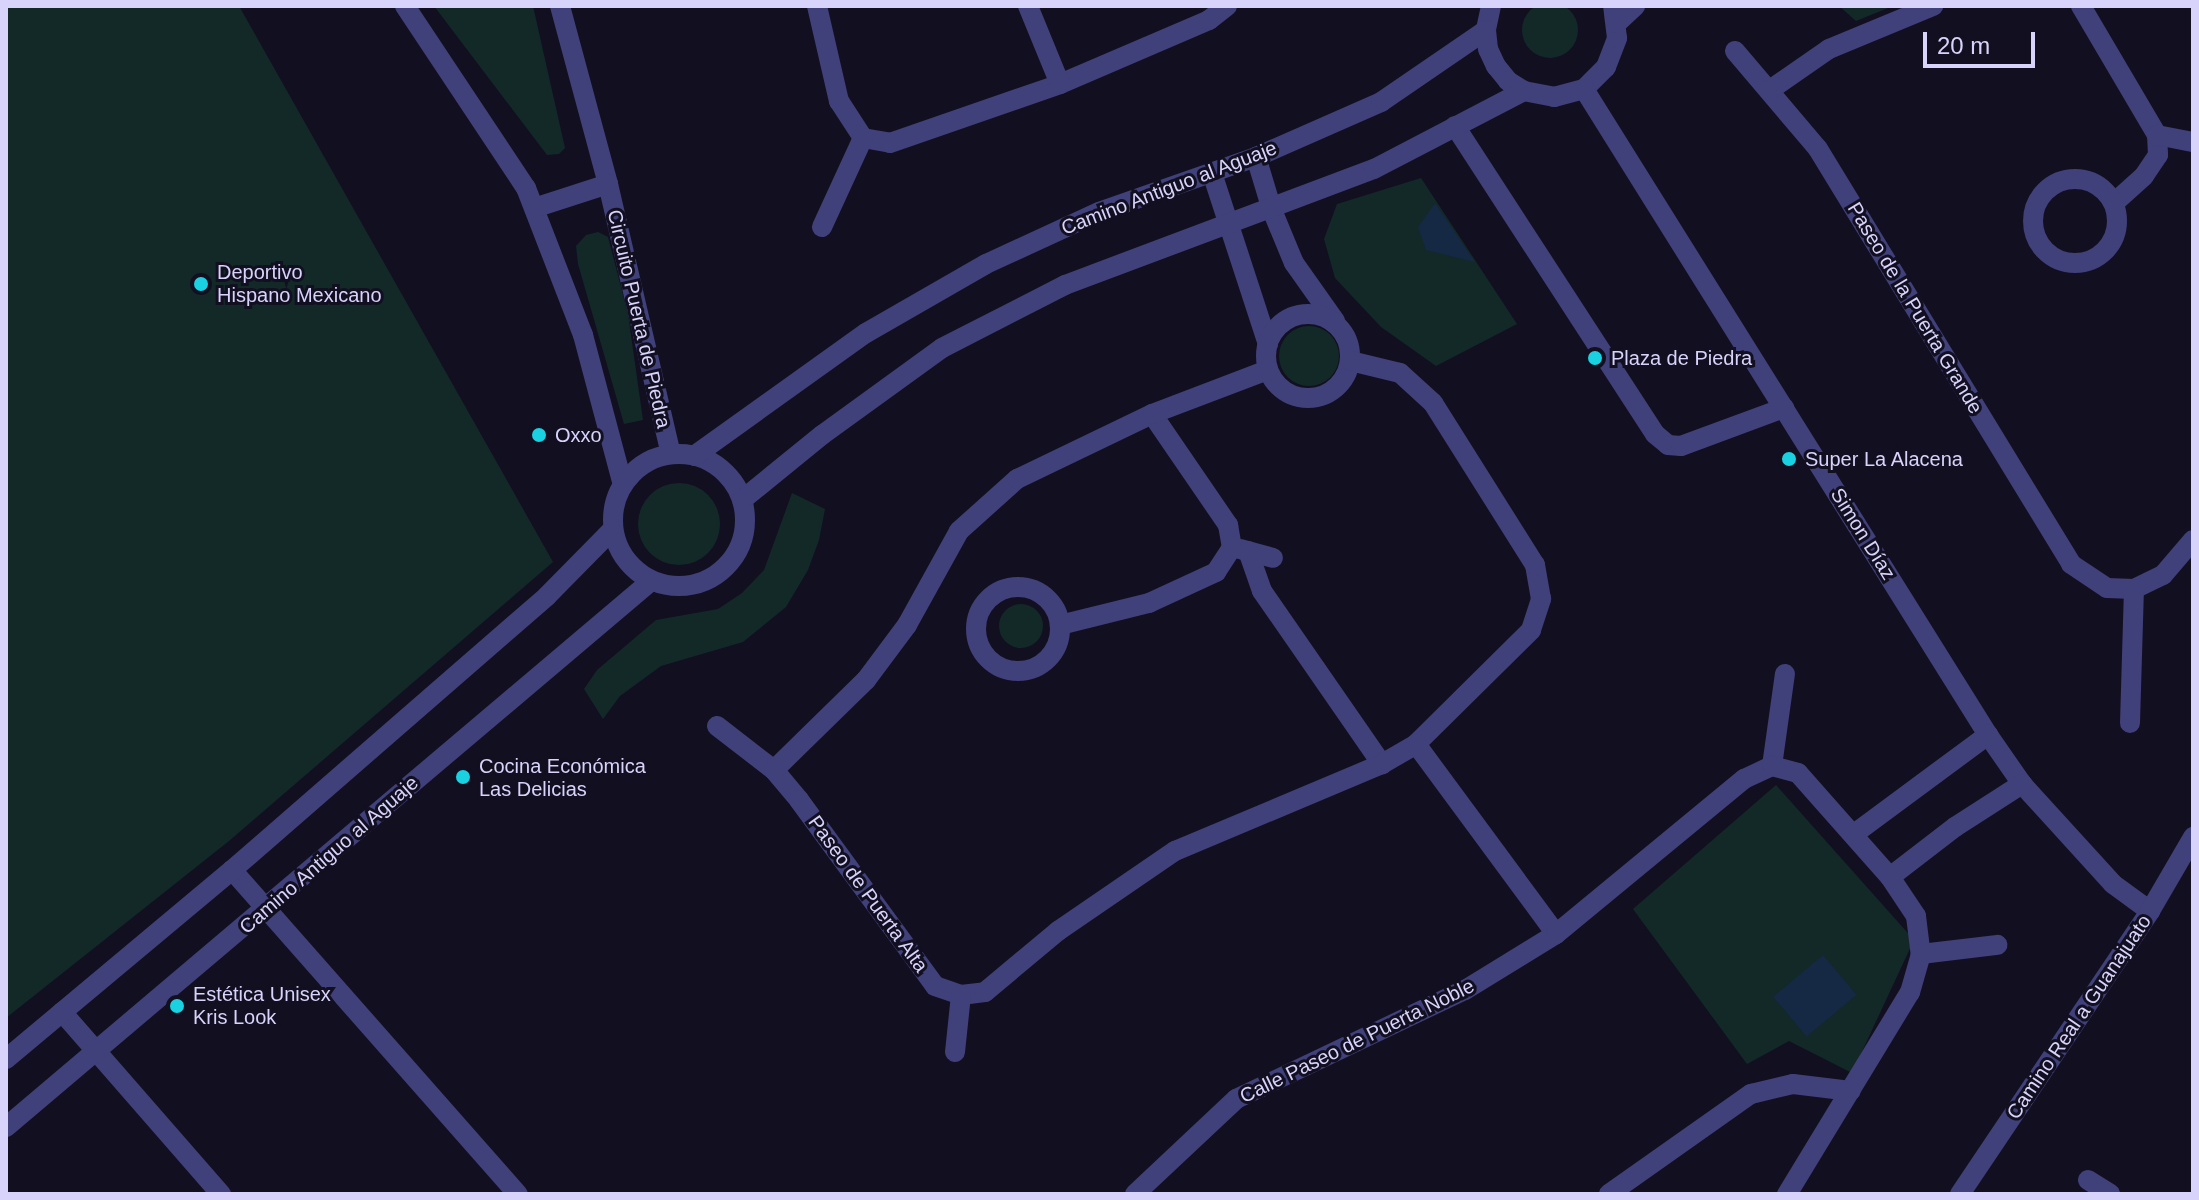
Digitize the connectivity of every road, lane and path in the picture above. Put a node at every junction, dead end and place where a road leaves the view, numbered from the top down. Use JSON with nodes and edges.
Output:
{"nodes":[{"id":1,"x":405,"y":6,"type":"edge"},
{"id":2,"x":560,"y":6,"type":"edge"},
{"id":3,"x":817,"y":6,"type":"edge"},
{"id":4,"x":1028,"y":6,"type":"edge"},
{"id":5,"x":1227,"y":6,"type":"edge"},
{"id":6,"x":1491,"y":6,"type":"edge"},
{"id":7,"x":1635,"y":6,"type":"edge"},
{"id":8,"x":1933,"y":6,"type":"edge"},
{"id":9,"x":2081,"y":6,"type":"edge"},
{"id":10,"x":1615,"y":14,"type":"edge"},
{"id":11,"x":1486,"y":30,"type":"junction"},
{"id":12,"x":1735,"y":51,"type":"dead end"},
{"id":13,"x":1060,"y":84,"type":"junction"},
{"id":14,"x":1584,"y":89,"type":"junction"},
{"id":15,"x":1770,"y":90,"type":"junction"},
{"id":16,"x":1524,"y":91,"type":"junction"},
{"id":17,"x":1455,"y":126,"type":"junction"},
{"id":18,"x":2157,"y":135,"type":"junction"},
{"id":19,"x":863,"y":138,"type":"junction"},
{"id":20,"x":2193,"y":142,"type":"edge"},
{"id":21,"x":1256,"y":157,"type":"junction"},
{"id":22,"x":1212,"y":173,"type":"junction"},
{"id":23,"x":608,"y":184,"type":"junction"},
{"id":24,"x":2114,"y":203,"type":"junction"},
{"id":25,"x":534,"y":208,"type":"junction"},
{"id":26,"x":1272,"y":210,"type":"junction"},
{"id":27,"x":1230,"y":225,"type":"junction"},
{"id":28,"x":822,"y":227,"type":"dead end"},
{"id":29,"x":1338,"y":326,"type":"junction"},
{"id":30,"x":1268,"y":344,"type":"junction"},
{"id":31,"x":1350,"y":361,"type":"junction"},
{"id":32,"x":1268,"y":370,"type":"junction"},
{"id":33,"x":1784,"y":408,"type":"junction"},
{"id":34,"x":1152,"y":414,"type":"junction"},
{"id":35,"x":671,"y":454,"type":"junction"},
{"id":36,"x":694,"y":456,"type":"junction"},
{"id":37,"x":623,"y":485,"type":"junction"},
{"id":38,"x":742,"y":500,"type":"junction"},
{"id":39,"x":613,"y":529,"type":"junction"},
{"id":40,"x":2193,"y":540,"type":"edge"},
{"id":41,"x":1240,"y":549,"type":"junction"},
{"id":42,"x":1273,"y":558,"type":"dead end"},
{"id":43,"x":651,"y":581,"type":"junction"},
{"id":44,"x":2134,"y":589,"type":"junction"},
{"id":45,"x":1060,"y":625,"type":"junction"},
{"id":46,"x":1785,"y":674,"type":"dead end"},
{"id":47,"x":2130,"y":723,"type":"dead end"},
{"id":48,"x":717,"y":726,"type":"dead end"},
{"id":49,"x":1988,"y":735,"type":"junction"},
{"id":50,"x":1416,"y":744,"type":"junction"},
{"id":51,"x":1382,"y":764,"type":"junction"},
{"id":52,"x":1772,"y":766,"type":"junction"},
{"id":53,"x":774,"y":770,"type":"junction"},
{"id":54,"x":2022,"y":784,"type":"junction"},
{"id":55,"x":1854,"y":834,"type":"junction"},
{"id":56,"x":2193,"y":837,"type":"edge"},
{"id":57,"x":232,"y":870,"type":"junction"},
{"id":58,"x":1890,"y":877,"type":"junction"},
{"id":59,"x":267,"y":909,"type":"junction"},
{"id":60,"x":2150,"y":911,"type":"junction"},
{"id":61,"x":1556,"y":934,"type":"junction"},
{"id":62,"x":1997,"y":945,"type":"dead end"},
{"id":63,"x":1921,"y":954,"type":"junction"},
{"id":64,"x":961,"y":995,"type":"junction"},
{"id":65,"x":62,"y":1012,"type":"junction"},
{"id":66,"x":98,"y":1051,"type":"junction"},
{"id":67,"x":955,"y":1052,"type":"dead end"},
{"id":68,"x":6,"y":1059,"type":"edge"},
{"id":69,"x":1851,"y":1091,"type":"junction"},
{"id":70,"x":6,"y":1127,"type":"edge"},
{"id":71,"x":2088,"y":1180,"type":"dead end"},
{"id":72,"x":221,"y":1194,"type":"edge"},
{"id":73,"x":518,"y":1194,"type":"edge"},
{"id":74,"x":1135,"y":1194,"type":"edge"},
{"id":75,"x":1609,"y":1194,"type":"edge"},
{"id":76,"x":1787,"y":1194,"type":"edge"},
{"id":77,"x":1960,"y":1194,"type":"edge"},
{"id":78,"x":2110,"y":1194,"type":"edge"}],
"edges":[{"from":1,"to":25,"type":"street"},
{"from":2,"to":23,"type":"street","name":"Circuito Puerta de Piedra"},
{"from":3,"to":19,"type":"street"},
{"from":4,"to":13,"type":"street"},
{"from":5,"to":13,"type":"street"},
{"from":6,"to":11,"type":"street"},
{"from":7,"to":10,"type":"street"},
{"from":8,"to":15,"type":"street"},
{"from":9,"to":18,"type":"street"},
{"from":10,"to":14,"type":"street"},
{"from":11,"to":16,"type":"street"},
{"from":11,"to":21,"type":"street","name":"Camino Antiguo al Aguaje"},
{"from":12,"to":15,"type":"street","name":"Paseo de la Puerta Grande"},
{"from":13,"to":19,"type":"street"},
{"from":14,"to":16,"type":"street"},
{"from":14,"to":33,"type":"street","name":"Simon Díaz"},
{"from":15,"to":44,"type":"street","name":"Paseo de la Puerta Grande"},
{"from":16,"to":17,"type":"street"},
{"from":17,"to":26,"type":"street"},
{"from":17,"to":33,"type":"street"},
{"from":18,"to":20,"type":"street"},
{"from":18,"to":24,"type":"street"},
{"from":19,"to":28,"type":"street"},
{"from":21,"to":22,"type":"street","name":"Camino Antiguo al Aguaje"},
{"from":21,"to":26,"type":"street"},
{"from":22,"to":27,"type":"street"},
{"from":22,"to":36,"type":"street","name":"Camino Antiguo al Aguaje"},
{"from":23,"to":25,"type":"street","name":"Circuito Puerta de Piedra"},
{"from":23,"to":35,"type":"street","name":"Circuito Puerta de Piedra"},
{"from":24,"to":24,"type":"street"},
{"from":25,"to":37,"type":"street"},
{"from":26,"to":27,"type":"street"},
{"from":26,"to":29,"type":"street"},
{"from":27,"to":30,"type":"street"},
{"from":27,"to":38,"type":"street"},
{"from":29,"to":30,"type":"street"},
{"from":29,"to":31,"type":"street"},
{"from":30,"to":32,"type":"street"},
{"from":31,"to":32,"type":"street"},
{"from":31,"to":50,"type":"street"},
{"from":32,"to":34,"type":"street"},
{"from":33,"to":49,"type":"street","name":"Simon Díaz"},
{"from":34,"to":41,"type":"street"},
{"from":34,"to":53,"type":"street"},
{"from":35,"to":36,"type":"street"},
{"from":35,"to":37,"type":"street"},
{"from":36,"to":38,"type":"street"},
{"from":37,"to":39,"type":"street"},
{"from":38,"to":43,"type":"street"},
{"from":39,"to":43,"type":"street"},
{"from":39,"to":57,"type":"street"},
{"from":40,"to":44,"type":"street"},
{"from":41,"to":42,"type":"street"},
{"from":41,"to":45,"type":"street"},
{"from":41,"to":51,"type":"street"},
{"from":43,"to":59,"type":"street","name":"Camino Antiguo al Aguaje"},
{"from":44,"to":47,"type":"street"},
{"from":45,"to":45,"type":"street"},
{"from":46,"to":52,"type":"street"},
{"from":48,"to":53,"type":"street","name":"Paseo de Puerta Alta"},
{"from":49,"to":54,"type":"street","name":"Simon Díaz"},
{"from":49,"to":55,"type":"street"},
{"from":50,"to":51,"type":"street"},
{"from":50,"to":61,"type":"street"},
{"from":51,"to":64,"type":"street"},
{"from":52,"to":55,"type":"street"},
{"from":52,"to":61,"type":"street","name":"Calle Paseo de Puerta Noble"},
{"from":53,"to":64,"type":"street","name":"Paseo de Puerta Alta"},
{"from":54,"to":58,"type":"street"},
{"from":54,"to":60,"type":"street","name":"Simon Díaz"},
{"from":55,"to":58,"type":"street"},
{"from":56,"to":60,"type":"street","name":"Camino Real a Guanajuato"},
{"from":57,"to":59,"type":"street"},
{"from":57,"to":65,"type":"street"},
{"from":58,"to":63,"type":"street"},
{"from":59,"to":66,"type":"street","name":"Camino Antiguo al Aguaje"},
{"from":59,"to":73,"type":"street"},
{"from":60,"to":77,"type":"street","name":"Camino Real a Guanajuato"},
{"from":61,"to":74,"type":"street","name":"Calle Paseo de Puerta Noble"},
{"from":62,"to":63,"type":"street"},
{"from":63,"to":69,"type":"street"},
{"from":64,"to":67,"type":"street"},
{"from":65,"to":66,"type":"street"},
{"from":65,"to":68,"type":"street"},
{"from":66,"to":70,"type":"street","name":"Camino Antiguo al Aguaje"},
{"from":66,"to":72,"type":"street"},
{"from":69,"to":75,"type":"street"},
{"from":69,"to":76,"type":"street"},
{"from":71,"to":78,"type":"street"}]}
